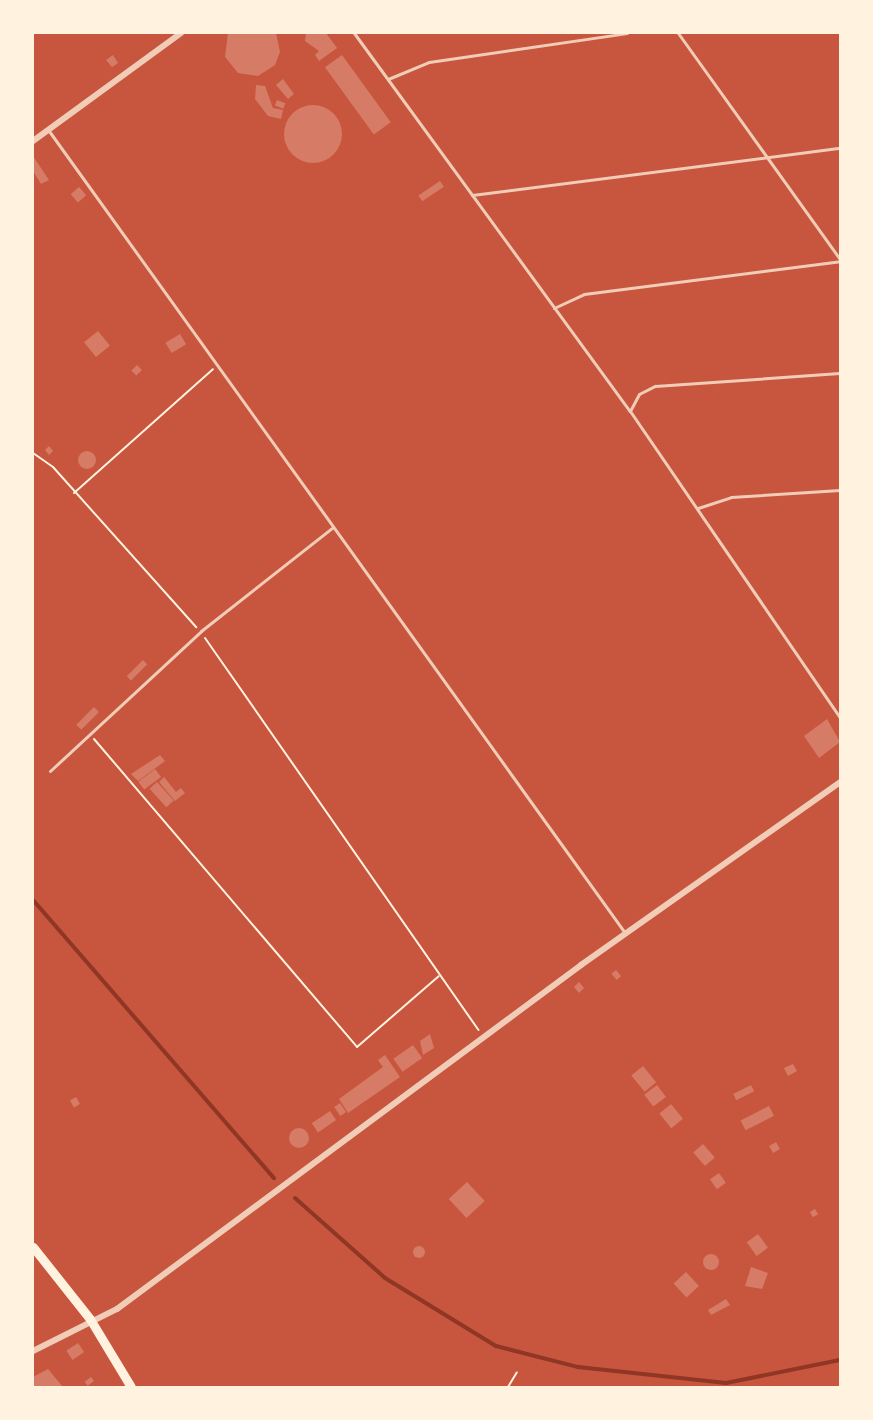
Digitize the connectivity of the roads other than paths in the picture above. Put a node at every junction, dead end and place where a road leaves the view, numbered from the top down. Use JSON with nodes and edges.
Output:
{"nodes":[{"id":1,"x":181,"y":33,"type":"edge"},
{"id":2,"x":354,"y":33,"type":"edge"},
{"id":3,"x":627,"y":33,"type":"edge"},
{"id":4,"x":678,"y":33,"type":"edge"},
{"id":5,"x":388,"y":79,"type":"junction"},
{"id":6,"x":49,"y":131,"type":"junction"},
{"id":7,"x":33,"y":141,"type":"edge"},
{"id":8,"x":840,"y":148,"type":"edge"},
{"id":9,"x":768,"y":158,"type":"junction"},
{"id":10,"x":472,"y":195,"type":"junction"},
{"id":11,"x":840,"y":260,"type":"edge"},
{"id":12,"x":554,"y":308,"type":"junction"},
{"id":13,"x":840,"y":373,"type":"edge"},
{"id":14,"x":630,"y":411,"type":"junction"},
{"id":15,"x":840,"y":490,"type":"edge"},
{"id":16,"x":698,"y":507,"type":"junction"},
{"id":17,"x":333,"y":527,"type":"junction"},
{"id":18,"x":840,"y":718,"type":"edge"},
{"id":19,"x":50,"y":771,"type":"dead end"},
{"id":20,"x":840,"y":782,"type":"edge"},
{"id":21,"x":625,"y":933,"type":"junction"},
{"id":22,"x":33,"y":1247,"type":"edge"},
{"id":23,"x":90,"y":1319,"type":"junction"},
{"id":24,"x":33,"y":1351,"type":"edge"},
{"id":25,"x":131,"y":1387,"type":"edge"}],
"edges":[{"from":1,"to":6,"type":"street"},
{"from":2,"to":5,"type":"lane"},
{"from":3,"to":5,"type":"lane"},
{"from":4,"to":9,"type":"lane"},
{"from":5,"to":10,"type":"lane"},
{"from":6,"to":7,"type":"street"},
{"from":6,"to":17,"type":"lane"},
{"from":8,"to":9,"type":"lane"},
{"from":9,"to":10,"type":"lane"},
{"from":9,"to":11,"type":"lane"},
{"from":10,"to":12,"type":"lane"},
{"from":11,"to":12,"type":"lane"},
{"from":12,"to":14,"type":"lane"},
{"from":13,"to":14,"type":"lane"},
{"from":14,"to":16,"type":"lane"},
{"from":15,"to":16,"type":"lane"},
{"from":16,"to":18,"type":"lane"},
{"from":17,"to":19,"type":"lane"},
{"from":17,"to":21,"type":"lane"},
{"from":20,"to":21,"type":"street"},
{"from":21,"to":23,"type":"street"},
{"from":22,"to":23,"type":"main road"},
{"from":23,"to":24,"type":"street"},
{"from":23,"to":25,"type":"main road"}]}
